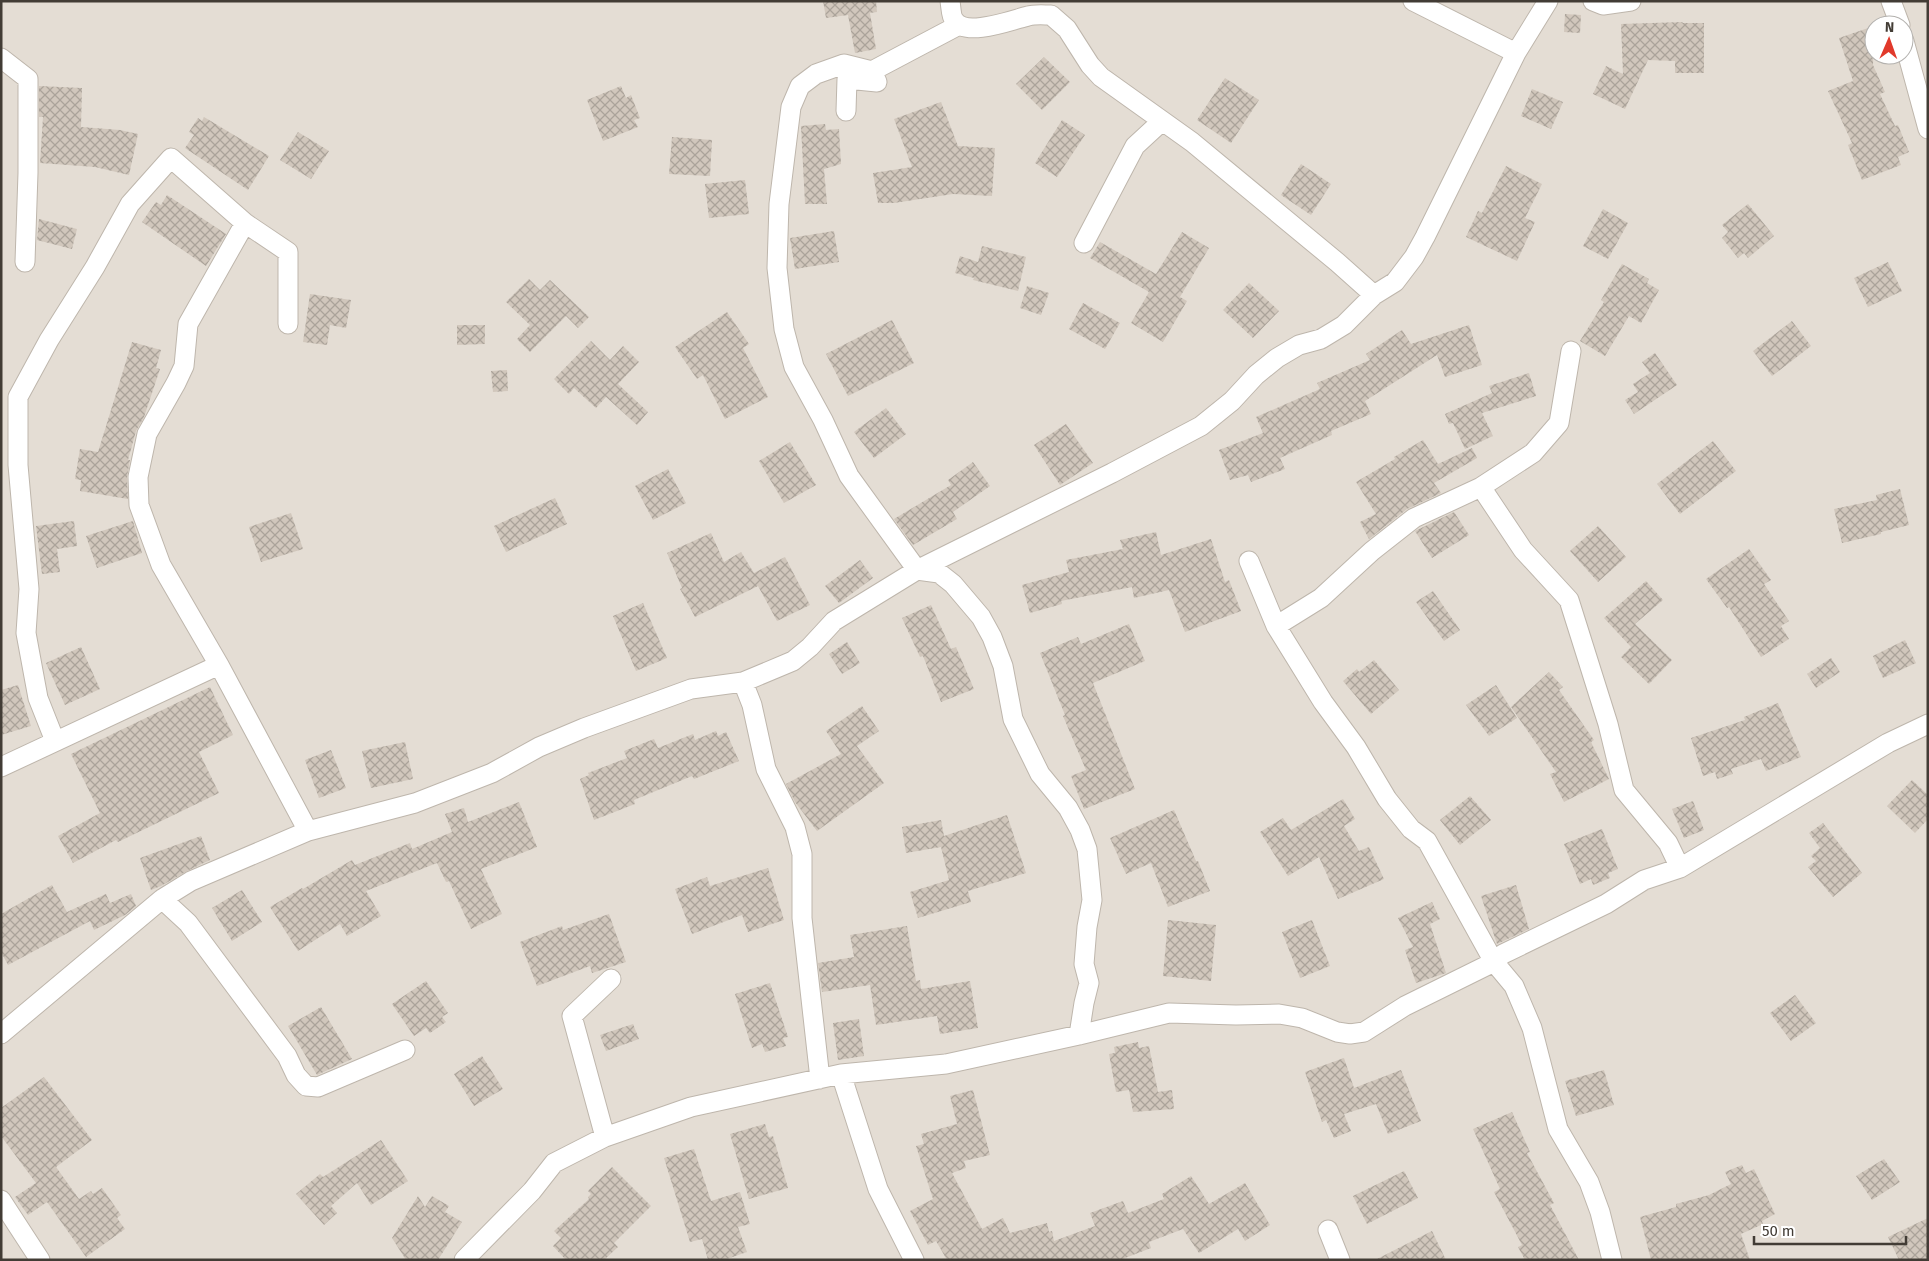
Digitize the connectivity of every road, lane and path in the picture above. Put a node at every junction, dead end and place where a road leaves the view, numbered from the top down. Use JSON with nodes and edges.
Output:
{"nodes":[{"id":1,"x":950,"y":1,"type":"edge"},
{"id":2,"x":1413,"y":1,"type":"edge"},
{"id":3,"x":1548,"y":1,"type":"edge"},
{"id":4,"x":1594,"y":1,"type":"edge"},
{"id":5,"x":1631,"y":1,"type":"edge"},
{"id":6,"x":1892,"y":1,"type":"edge"},
{"id":7,"x":1048,"y":8,"type":"edge"},
{"id":8,"x":1897,"y":15,"type":"edge"},
{"id":9,"x":959,"y":26,"type":"junction"},
{"id":10,"x":1516,"y":53,"type":"junction"},
{"id":11,"x":1,"y":58,"type":"edge"},
{"id":12,"x":1911,"y":65,"type":"edge"},
{"id":13,"x":872,"y":71,"type":"junction"},
{"id":14,"x":846,"y":111,"type":"dead end"},
{"id":15,"x":1161,"y":122,"type":"junction"},
{"id":16,"x":1928,"y":129,"type":"edge"},
{"id":17,"x":245,"y":223,"type":"junction"},
{"id":18,"x":1084,"y":243,"type":"dead end"},
{"id":19,"x":25,"y":262,"type":"dead end"},
{"id":20,"x":1374,"y":295,"type":"junction"},
{"id":21,"x":288,"y":324,"type":"dead end"},
{"id":22,"x":1571,"y":351,"type":"dead end"},
{"id":23,"x":1481,"y":487,"type":"junction"},
{"id":24,"x":1249,"y":561,"type":"dead end"},
{"id":25,"x":917,"y":570,"type":"junction"},
{"id":26,"x":1276,"y":626,"type":"junction"},
{"id":27,"x":219,"y":665,"type":"junction"},
{"id":28,"x":743,"y":682,"type":"junction"},
{"id":29,"x":1928,"y":724,"type":"edge"},
{"id":30,"x":55,"y":741,"type":"junction"},
{"id":31,"x":573,"y":745,"type":"dead end"},
{"id":32,"x":1,"y":767,"type":"edge"},
{"id":33,"x":309,"y":835,"type":"junction"},
{"id":34,"x":1680,"y":868,"type":"junction"},
{"id":35,"x":162,"y":899,"type":"junction"},
{"id":36,"x":1494,"y":962,"type":"junction"},
{"id":37,"x":611,"y":979,"type":"dead end"},
{"id":38,"x":1,"y":1034,"type":"edge"},
{"id":39,"x":1079,"y":1035,"type":"junction"},
{"id":40,"x":405,"y":1050,"type":"dead end"},
{"id":41,"x":841,"y":1074,"type":"junction"},
{"id":42,"x":820,"y":1080,"type":"junction"},
{"id":43,"x":605,"y":1137,"type":"junction"},
{"id":44,"x":1,"y":1200,"type":"edge"},
{"id":45,"x":1328,"y":1230,"type":"dead end"},
{"id":46,"x":470,"y":1258,"type":"edge"},
{"id":47,"x":1337,"y":1259,"type":"edge"},
{"id":48,"x":40,"y":1260,"type":"edge"},
{"id":49,"x":914,"y":1260,"type":"edge"},
{"id":50,"x":1612,"y":1260,"type":"edge"}],
"edges":[{"from":1,"to":9,"type":"street"},
{"from":2,"to":10,"type":"street"},
{"from":3,"to":10,"type":"street"},
{"from":4,"to":5,"type":"street"},
{"from":6,"to":8,"type":"street"},
{"from":7,"to":9,"type":"street"},
{"from":7,"to":15,"type":"street"},
{"from":9,"to":13,"type":"street"},
{"from":10,"to":20,"type":"street"},
{"from":11,"to":19,"type":"street"},
{"from":12,"to":16,"type":"street"},
{"from":13,"to":14,"type":"street"},
{"from":13,"to":25,"type":"street"},
{"from":15,"to":18,"type":"street"},
{"from":15,"to":20,"type":"street"},
{"from":17,"to":21,"type":"street"},
{"from":17,"to":27,"type":"street"},
{"from":17,"to":30,"type":"street"},
{"from":20,"to":25,"type":"street"},
{"from":22,"to":23,"type":"street"},
{"from":23,"to":26,"type":"street"},
{"from":23,"to":34,"type":"street"},
{"from":24,"to":26,"type":"street"},
{"from":25,"to":28,"type":"street"},
{"from":25,"to":39,"type":"street"},
{"from":26,"to":36,"type":"street"},
{"from":27,"to":30,"type":"street"},
{"from":27,"to":33,"type":"street"},
{"from":28,"to":33,"type":"street"},
{"from":28,"to":42,"type":"street"},
{"from":29,"to":34,"type":"street"},
{"from":30,"to":32,"type":"street"},
{"from":31,"to":33,"type":"street"},
{"from":33,"to":35,"type":"street"},
{"from":34,"to":36,"type":"street"},
{"from":35,"to":38,"type":"street"},
{"from":35,"to":40,"type":"street"},
{"from":36,"to":39,"type":"street"},
{"from":36,"to":50,"type":"street"},
{"from":37,"to":43,"type":"street"},
{"from":39,"to":41,"type":"street"},
{"from":41,"to":42,"type":"street"},
{"from":41,"to":49,"type":"street"},
{"from":42,"to":43,"type":"street"},
{"from":43,"to":46,"type":"street"},
{"from":44,"to":48,"type":"street"},
{"from":45,"to":47,"type":"street"}]}
